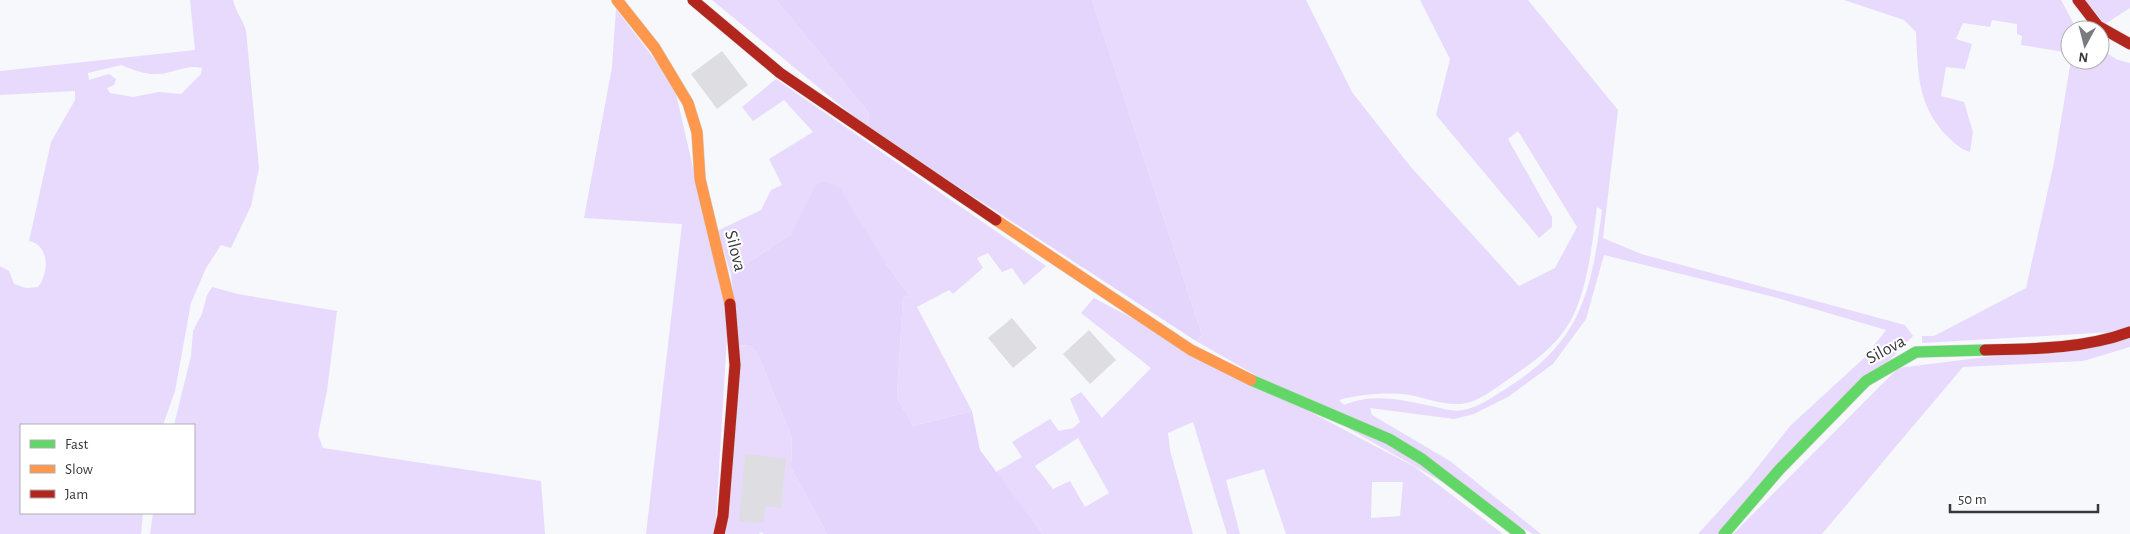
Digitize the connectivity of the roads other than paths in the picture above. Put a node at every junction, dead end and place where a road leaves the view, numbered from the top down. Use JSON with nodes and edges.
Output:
{"nodes":[{"id":1,"x":617,"y":0,"type":"edge"},
{"id":2,"x":694,"y":0,"type":"edge"},
{"id":3,"x":2078,"y":0,"type":"edge"},
{"id":4,"x":2130,"y":44,"type":"edge"},
{"id":5,"x":2130,"y":332,"type":"edge"},
{"id":6,"x":719,"y":534,"type":"edge"},
{"id":7,"x":1520,"y":534,"type":"edge"},
{"id":8,"x":1724,"y":534,"type":"edge"}],
"edges":[{"from":1,"to":6,"type":"street","name":"Silova"},
{"from":2,"to":7,"type":"street"},
{"from":3,"to":4,"type":"street"},
{"from":5,"to":8,"type":"street","name":"Silova"}]}
